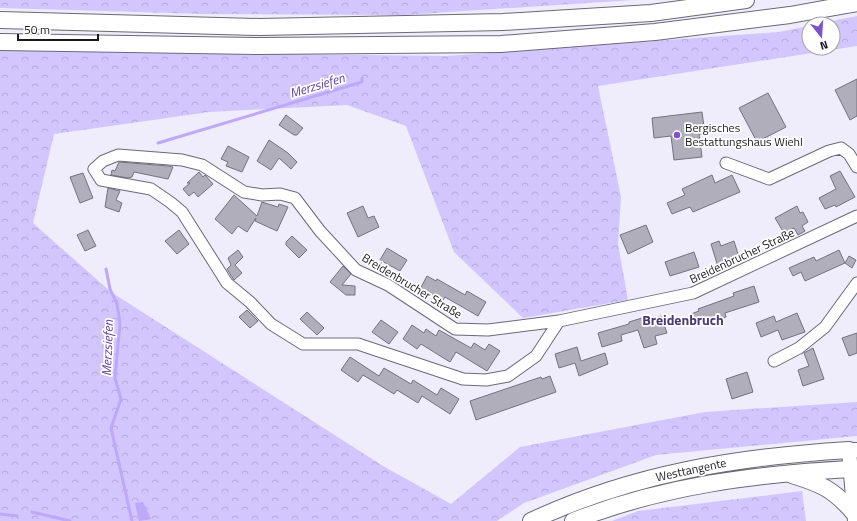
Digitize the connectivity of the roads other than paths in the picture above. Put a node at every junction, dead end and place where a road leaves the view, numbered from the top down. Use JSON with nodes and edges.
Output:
{"nodes":[{"id":1,"x":746,"y":0,"type":"edge"},
{"id":2,"x":857,"y":3,"type":"edge"},
{"id":3,"x":0,"y":20,"type":"edge"},
{"id":4,"x":0,"y":42,"type":"edge"},
{"id":5,"x":726,"y":163,"type":"dead end"},
{"id":6,"x":857,"y":167,"type":"edge"},
{"id":7,"x":857,"y":216,"type":"edge"},
{"id":8,"x":857,"y":283,"type":"edge"},
{"id":9,"x":559,"y":321,"type":"junction"},
{"id":10,"x":774,"y":361,"type":"dead end"},
{"id":11,"x":853,"y":450,"type":"edge"},
{"id":12,"x":853,"y":468,"type":"edge"},
{"id":13,"x":783,"y":473,"type":"junction"},
{"id":14,"x":855,"y":510,"type":"edge"},
{"id":15,"x":531,"y":521,"type":"edge"},
{"id":16,"x":573,"y":521,"type":"edge"}],
"edges":[{"from":1,"to":3,"type":"highway"},
{"from":2,"to":4,"type":"highway"},
{"from":5,"to":6,"type":"street"},
{"from":7,"to":9,"type":"street","name":"Breidenbrucher Straße"},
{"from":8,"to":10,"type":"street"},
{"from":9,"to":9,"type":"street","name":"Breidenbrucher Straße"},
{"from":11,"to":12,"type":"main road"},
{"from":11,"to":15,"type":"highway","name":"Westtangente"},
{"from":12,"to":13,"type":"highway","name":"Westtangente"},
{"from":12,"to":14,"type":"main road"},
{"from":13,"to":14,"type":"highway"},
{"from":13,"to":16,"type":"highway","name":"Westtangente"}]}
